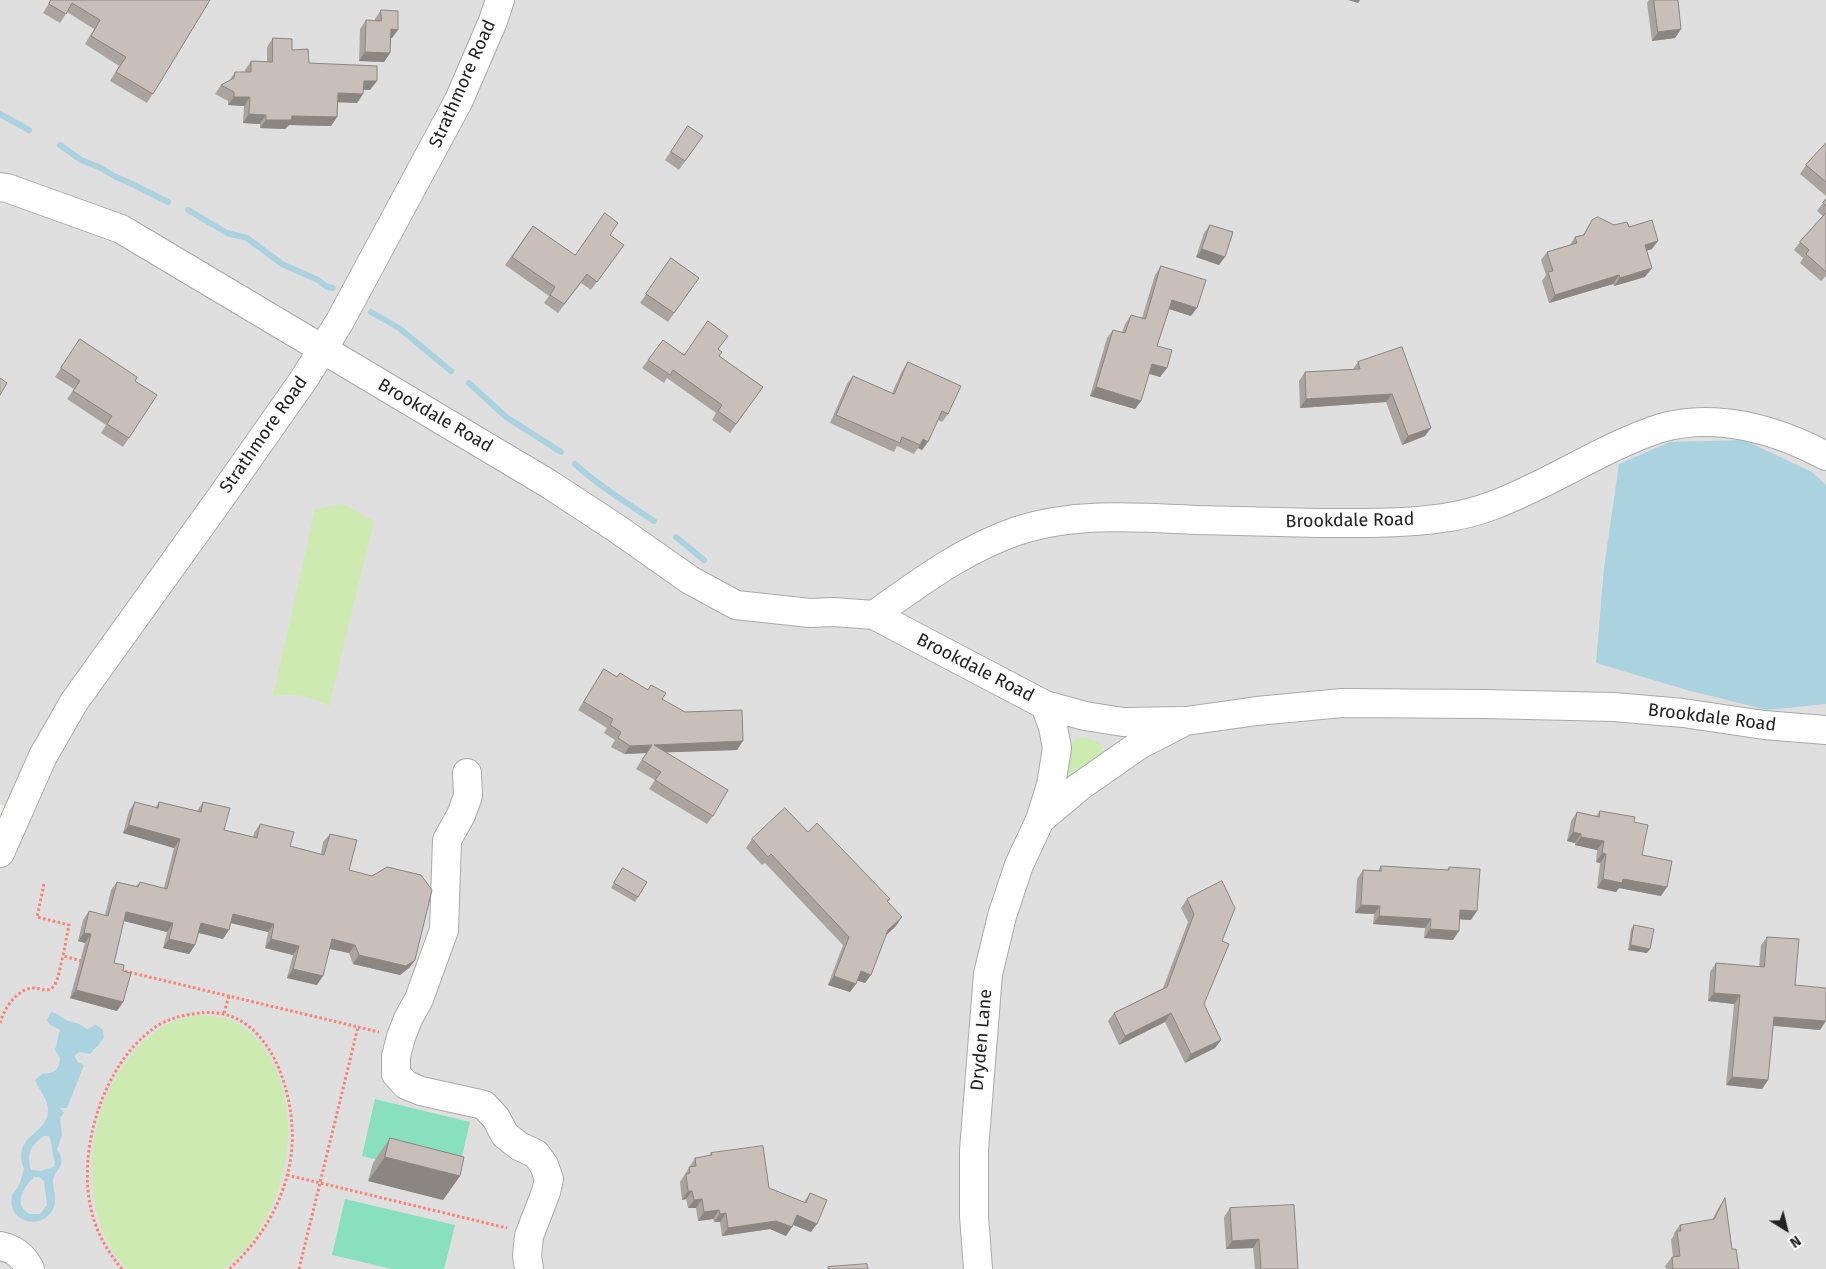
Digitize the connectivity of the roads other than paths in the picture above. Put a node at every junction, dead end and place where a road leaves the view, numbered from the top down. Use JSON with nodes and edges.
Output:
{"nodes":[{"id":1,"x":500,"y":0,"type":"edge"},
{"id":2,"x":0,"y":187,"type":"edge"},
{"id":3,"x":323,"y":350,"type":"junction"},
{"id":4,"x":1826,"y":456,"type":"edge"},
{"id":5,"x":874,"y":615,"type":"junction"},
{"id":6,"x":1045,"y":705,"type":"junction"},
{"id":7,"x":1186,"y":721,"type":"junction"},
{"id":8,"x":1826,"y":730,"type":"edge"},
{"id":9,"x":467,"y":772,"type":"dead end"},
{"id":10,"x":1040,"y":820,"type":"junction"},
{"id":11,"x":0,"y":854,"type":"edge"},
{"id":12,"x":0,"y":1246,"type":"edge"},
{"id":13,"x":30,"y":1269,"type":"edge"},
{"id":14,"x":529,"y":1269,"type":"edge"},
{"id":15,"x":978,"y":1269,"type":"edge"}],
"edges":[{"from":1,"to":3,"type":"street","name":"Strathmore Road"},
{"from":2,"to":3,"type":"street","name":"Brookdale Road"},
{"from":3,"to":5,"type":"street","name":"Brookdale Road"},
{"from":3,"to":11,"type":"street","name":"Strathmore Road"},
{"from":4,"to":5,"type":"street","name":"Brookdale Road"},
{"from":5,"to":6,"type":"street","name":"Brookdale Road"},
{"from":6,"to":7,"type":"street","name":"Brookdale Road"},
{"from":6,"to":10,"type":"street","name":"Dryden Lane"},
{"from":7,"to":8,"type":"street","name":"Brookdale Road"},
{"from":7,"to":10,"type":"street","name":"Dryden Lane"},
{"from":9,"to":14,"type":"street"},
{"from":10,"to":15,"type":"street","name":"Dryden Lane"},
{"from":12,"to":13,"type":"street"}]}
